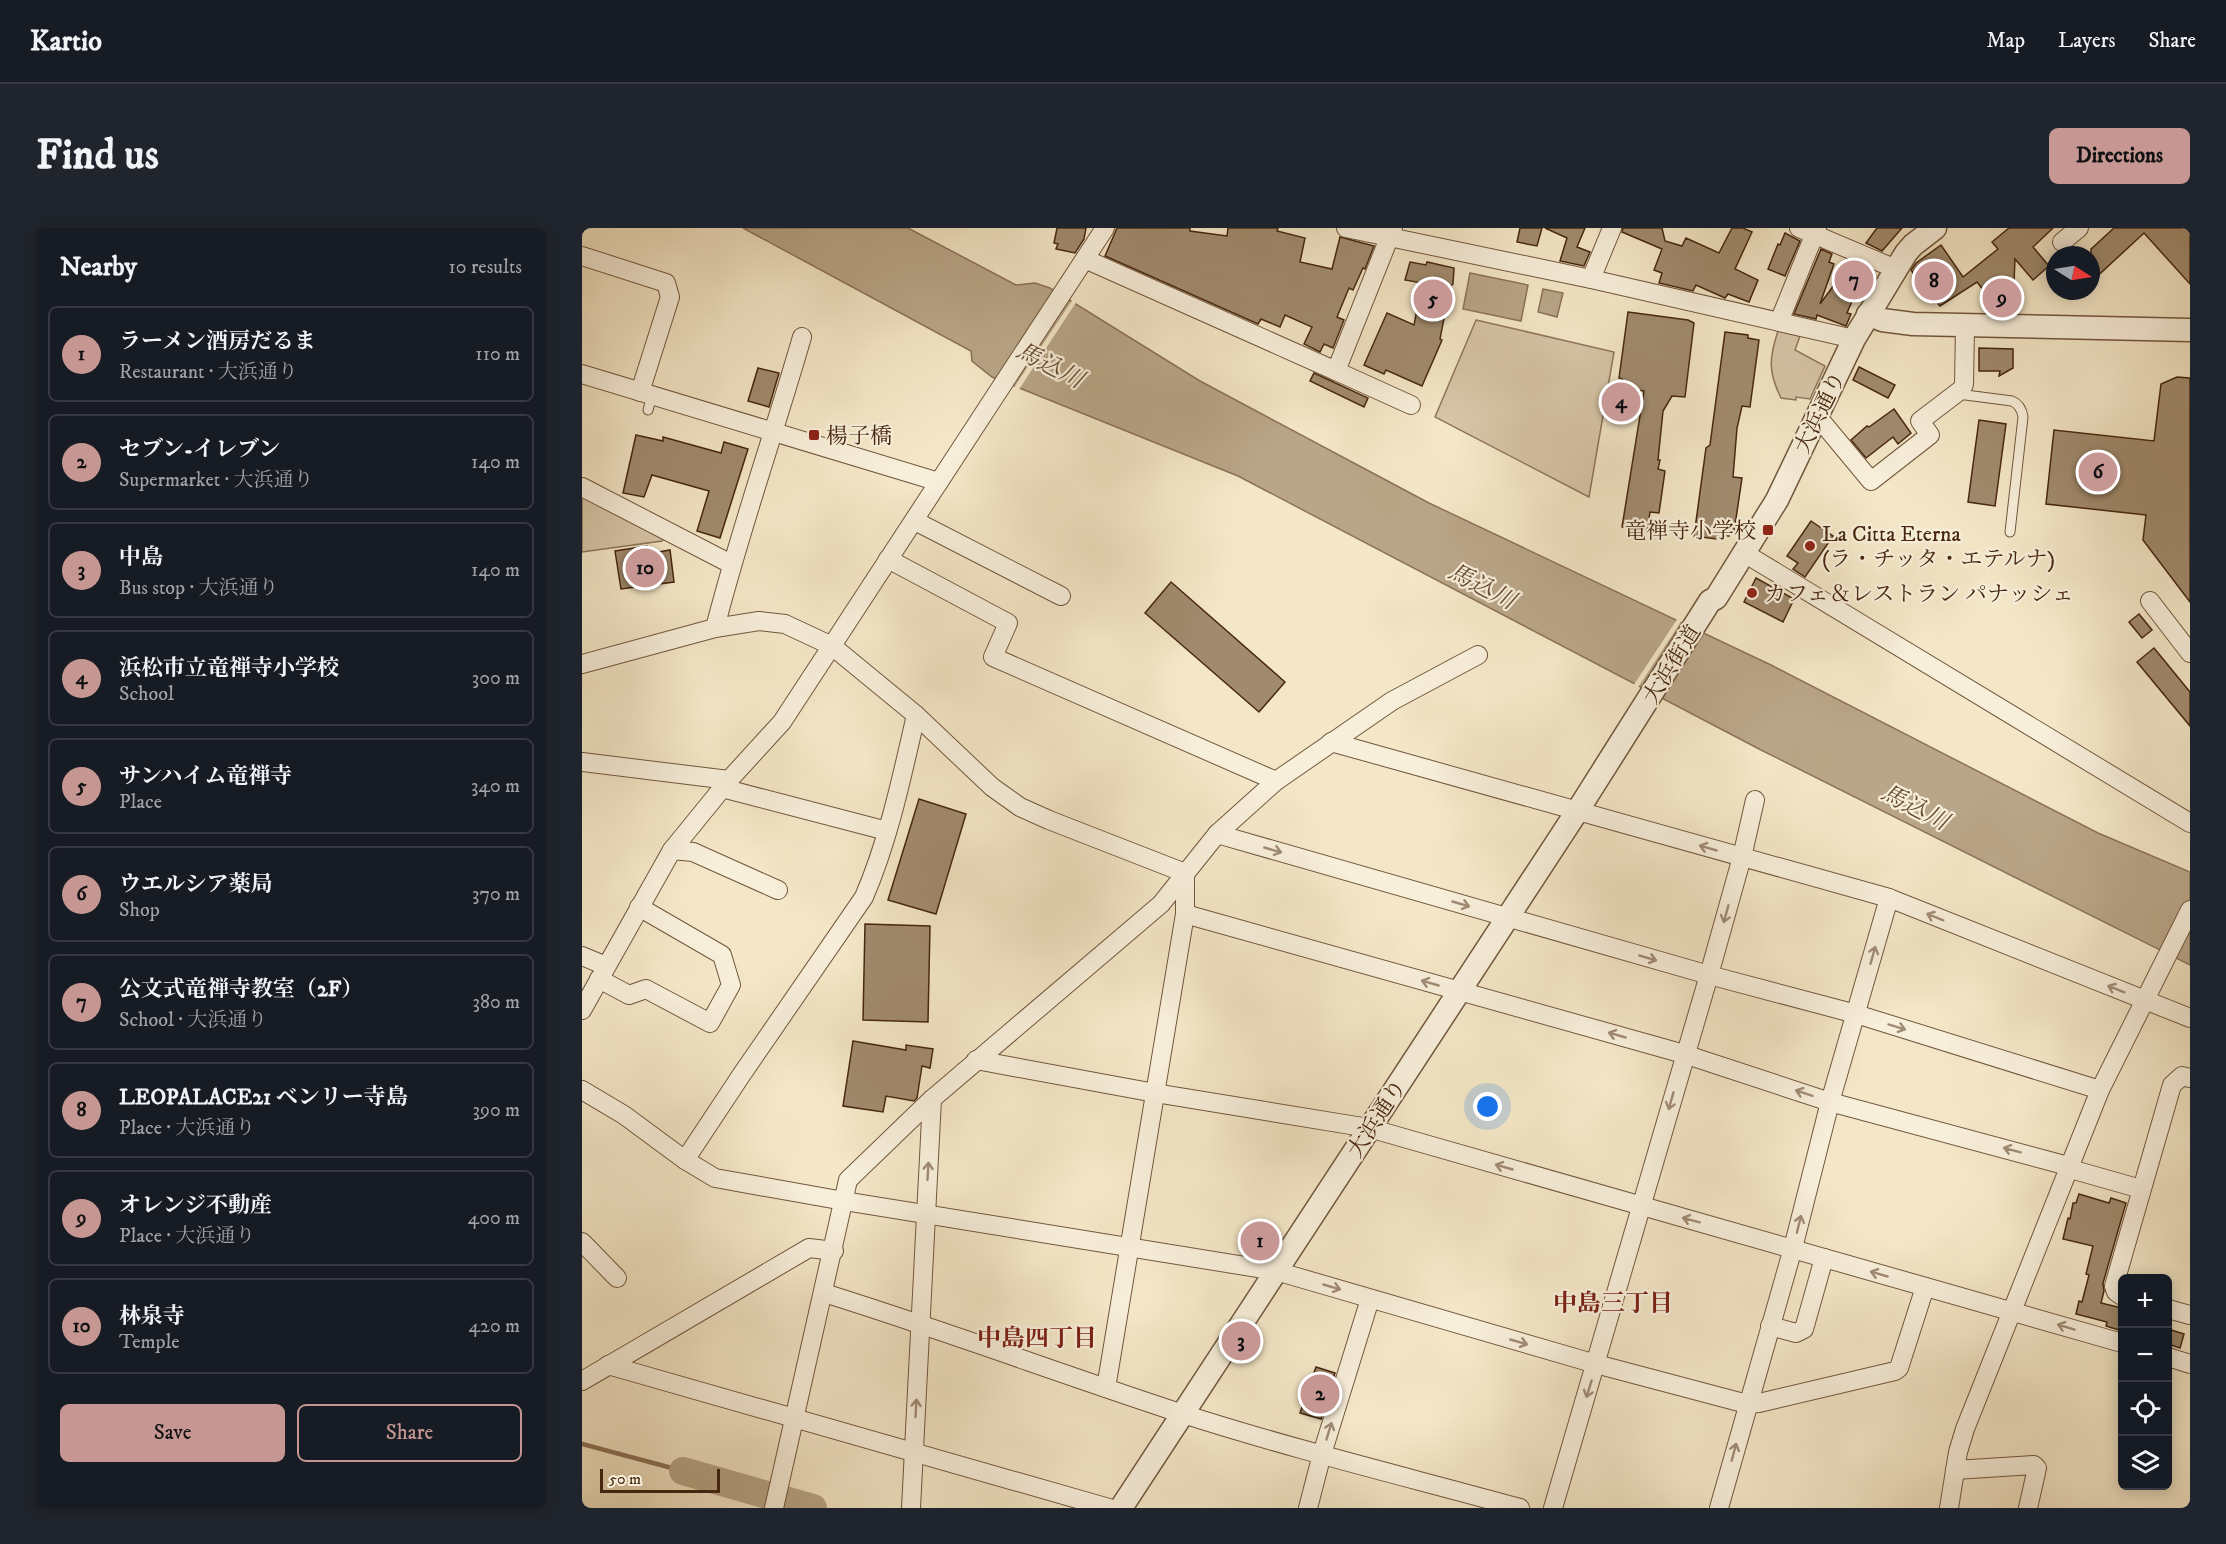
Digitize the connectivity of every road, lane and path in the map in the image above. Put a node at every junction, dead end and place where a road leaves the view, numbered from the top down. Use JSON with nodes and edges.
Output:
{"nodes":[{"id":1,"x":1105,"y":228,"type":"edge"},
{"id":2,"x":1346,"y":228,"type":"edge"},
{"id":3,"x":1612,"y":228,"type":"edge"},
{"id":4,"x":1935,"y":228,"type":"edge"},
{"id":5,"x":2079,"y":228,"type":"edge"},
{"id":6,"x":1810,"y":230,"type":"edge"},
{"id":7,"x":1391,"y":233,"type":"edge"},
{"id":8,"x":2062,"y":242,"type":"dead end"},
{"id":9,"x":582,"y":256,"type":"edge"},
{"id":10,"x":1081,"y":265,"type":"junction"},
{"id":11,"x":1896,"y":269,"type":"junction"},
{"id":12,"x":1591,"y":279,"type":"junction"},
{"id":13,"x":1868,"y":314,"type":"junction"},
{"id":14,"x":1779,"y":322,"type":"junction"},
{"id":15,"x":1965,"y":327,"type":"junction"},
{"id":16,"x":2190,"y":330,"type":"edge"},
{"id":17,"x":802,"y":337,"type":"dead end"},
{"id":18,"x":1854,"y":339,"type":"junction"},
{"id":19,"x":1336,"y":371,"type":"junction"},
{"id":20,"x":582,"y":374,"type":"edge"},
{"id":21,"x":1956,"y":393,"type":"junction"},
{"id":22,"x":647,"y":399,"type":"junction"},
{"id":23,"x":1411,"y":405,"type":"dead end"},
{"id":24,"x":1817,"y":416,"type":"junction"},
{"id":25,"x":774,"y":432,"type":"junction"},
{"id":26,"x":939,"y":482,"type":"junction"},
{"id":27,"x":582,"y":487,"type":"edge"},
{"id":28,"x":915,"y":521,"type":"junction"},
{"id":29,"x":2010,"y":532,"type":"dead end"},
{"id":30,"x":1744,"y":553,"type":"junction"},
{"id":31,"x":888,"y":560,"type":"junction"},
{"id":32,"x":731,"y":564,"type":"junction"},
{"id":33,"x":1061,"y":596,"type":"dead end"},
{"id":34,"x":1710,"y":601,"type":"joint"},
{"id":35,"x":2150,"y":602,"type":"dead end"},
{"id":36,"x":715,"y":628,"type":"junction"},
{"id":37,"x":832,"y":646,"type":"junction"},
{"id":38,"x":2190,"y":652,"type":"edge"},
{"id":39,"x":1478,"y":655,"type":"dead end"},
{"id":40,"x":582,"y":663,"type":"edge"},
{"id":41,"x":916,"y":715,"type":"junction"},
{"id":42,"x":1631,"y":726,"type":"joint"},
{"id":43,"x":1331,"y":742,"type":"junction"},
{"id":44,"x":582,"y":762,"type":"edge"},
{"id":45,"x":1276,"y":781,"type":"junction"},
{"id":46,"x":726,"y":784,"type":"junction"},
{"id":47,"x":1755,"y":800,"type":"dead end"},
{"id":48,"x":1578,"y":810,"type":"junction"},
{"id":49,"x":2190,"y":823,"type":"edge"},
{"id":50,"x":887,"y":831,"type":"junction"},
{"id":51,"x":1217,"y":834,"type":"junction"},
{"id":52,"x":672,"y":850,"type":"junction"},
{"id":53,"x":1742,"y":857,"type":"junction"},
{"id":54,"x":1185,"y":873,"type":"junction"},
{"id":55,"x":778,"y":890,"type":"dead end"},
{"id":56,"x":1889,"y":898,"type":"junction"},
{"id":57,"x":639,"y":907,"type":"junction"},
{"id":58,"x":2190,"y":910,"type":"edge"},
{"id":59,"x":1185,"y":914,"type":"junction"},
{"id":60,"x":1508,"y":917,"type":"junction"},
{"id":61,"x":582,"y":956,"type":"edge"},
{"id":62,"x":602,"y":972,"type":"junction"},
{"id":63,"x":1709,"y":975,"type":"junction"},
{"id":64,"x":1460,"y":991,"type":"junction"},
{"id":65,"x":2147,"y":994,"type":"junction"},
{"id":66,"x":582,"y":1010,"type":"edge"},
{"id":67,"x":1856,"y":1014,"type":"junction"},
{"id":68,"x":2190,"y":1018,"type":"edge"},
{"id":69,"x":1684,"y":1054,"type":"junction"},
{"id":70,"x":976,"y":1060,"type":"junction"},
{"id":71,"x":2190,"y":1078,"type":"edge"},
{"id":72,"x":582,"y":1090,"type":"edge"},
{"id":73,"x":2100,"y":1090,"type":"junction"},
{"id":74,"x":1155,"y":1093,"type":"junction"},
{"id":75,"x":932,"y":1099,"type":"junction"},
{"id":76,"x":1830,"y":1102,"type":"junction"},
{"id":77,"x":1370,"y":1128,"type":"junction"},
{"id":78,"x":685,"y":1160,"type":"junction"},
{"id":79,"x":2068,"y":1167,"type":"junction"},
{"id":80,"x":2141,"y":1189,"type":"junction"},
{"id":81,"x":844,"y":1201,"type":"junction"},
{"id":82,"x":1641,"y":1207,"type":"junction"},
{"id":83,"x":926,"y":1214,"type":"junction"},
{"id":84,"x":582,"y":1242,"type":"edge"},
{"id":85,"x":1129,"y":1247,"type":"junction"},
{"id":86,"x":1793,"y":1248,"type":"junction"},
{"id":87,"x":834,"y":1251,"type":"junction"},
{"id":88,"x":1824,"y":1258,"type":"junction"},
{"id":89,"x":1276,"y":1271,"type":"junction"},
{"id":90,"x":617,"y":1278,"type":"dead end"},
{"id":91,"x":1925,"y":1287,"type":"junction"},
{"id":92,"x":824,"y":1293,"type":"junction"},
{"id":93,"x":2118,"y":1293,"type":"edge"},
{"id":94,"x":1370,"y":1299,"type":"junction"},
{"id":95,"x":2011,"y":1310,"type":"junction"},
{"id":96,"x":2172,"y":1310,"type":"edge"},
{"id":97,"x":2190,"y":1315,"type":"edge"},
{"id":98,"x":920,"y":1323,"type":"junction"},
{"id":99,"x":1770,"y":1326,"type":"junction"},
{"id":100,"x":2118,"y":1342,"type":"edge"},
{"id":101,"x":2172,"y":1358,"type":"edge"},
{"id":102,"x":1596,"y":1364,"type":"junction"},
{"id":103,"x":2190,"y":1364,"type":"edge"},
{"id":104,"x":608,"y":1365,"type":"junction"},
{"id":105,"x":582,"y":1381,"type":"edge"},
{"id":106,"x":1106,"y":1388,"type":"junction"},
{"id":107,"x":1747,"y":1404,"type":"junction"},
{"id":108,"x":1182,"y":1413,"type":"junction"},
{"id":109,"x":795,"y":1417,"type":"junction"},
{"id":110,"x":914,"y":1451,"type":"junction"},
{"id":111,"x":1322,"y":1454,"type":"junction"},
{"id":112,"x":1955,"y":1470,"type":"junction"},
{"id":113,"x":774,"y":1508,"type":"edge"},
{"id":114,"x":911,"y":1508,"type":"edge"},
{"id":115,"x":1109,"y":1508,"type":"edge"},
{"id":116,"x":1121,"y":1508,"type":"edge"},
{"id":117,"x":1308,"y":1508,"type":"edge"},
{"id":118,"x":1521,"y":1508,"type":"edge"},
{"id":119,"x":1554,"y":1508,"type":"edge"},
{"id":120,"x":1719,"y":1508,"type":"edge"},
{"id":121,"x":1949,"y":1508,"type":"edge"},
{"id":122,"x":2028,"y":1508,"type":"edge"}],
"edges":[{"from":1,"to":10,"type":"street"},
{"from":2,"to":7,"type":"street"},
{"from":3,"to":12,"type":"street"},
{"from":4,"to":11,"type":"street","name":"大浜通り"},
{"from":5,"to":8,"type":"street"},
{"from":6,"to":11,"type":"street"},
{"from":6,"to":14,"type":"street"},
{"from":7,"to":12,"type":"street"},
{"from":7,"to":19,"type":"street"},
{"from":9,"to":22,"type":"street"},
{"from":10,"to":19,"type":"street"},
{"from":10,"to":26,"type":"street"},
{"from":11,"to":13,"type":"street","name":"大浜通り"},
{"from":12,"to":14,"type":"street"},
{"from":13,"to":15,"type":"street"},
{"from":13,"to":18,"type":"street","name":"大浜通り"},
{"from":14,"to":18,"type":"street"},
{"from":15,"to":16,"type":"street"},
{"from":15,"to":21,"type":"street"},
{"from":17,"to":25,"type":"street"},
{"from":18,"to":24,"type":"street","name":"大浜通り"},
{"from":19,"to":23,"type":"street"},
{"from":20,"to":22,"type":"street"},
{"from":21,"to":24,"type":"street"},
{"from":21,"to":29,"type":"lane"},
{"from":22,"to":25,"type":"street"},
{"from":24,"to":30,"type":"street","name":"大浜通り"},
{"from":25,"to":26,"type":"street"},
{"from":25,"to":32,"type":"street"},
{"from":26,"to":28,"type":"street"},
{"from":27,"to":32,"type":"street"},
{"from":28,"to":31,"type":"street"},
{"from":28,"to":33,"type":"street"},
{"from":30,"to":34,"type":"street","name":"大浜通り"},
{"from":30,"to":49,"type":"street"},
{"from":31,"to":37,"type":"street"},
{"from":31,"to":45,"type":"street"},
{"from":32,"to":36,"type":"street"},
{"from":34,"to":42,"type":"street","name":"大浜街道"},
{"from":35,"to":38,"type":"street"},
{"from":36,"to":37,"type":"street"},
{"from":36,"to":40,"type":"street"},
{"from":37,"to":41,"type":"street"},
{"from":37,"to":46,"type":"street"},
{"from":39,"to":43,"type":"street"},
{"from":41,"to":50,"type":"street"},
{"from":41,"to":54,"type":"street"},
{"from":42,"to":48,"type":"street","name":"大浜通り"},
{"from":43,"to":45,"type":"street"},
{"from":43,"to":48,"type":"street"},
{"from":44,"to":46,"type":"street"},
{"from":45,"to":51,"type":"street"},
{"from":46,"to":50,"type":"street"},
{"from":46,"to":52,"type":"street"},
{"from":47,"to":53,"type":"street"},
{"from":53,"to":48,"type":"street","one_way":true},
{"from":48,"to":60,"type":"street","name":"大浜通り"},
{"from":50,"to":78,"type":"street"},
{"from":51,"to":54,"type":"street"},
{"from":51,"to":60,"type":"street","one_way":true},
{"from":52,"to":55,"type":"street"},
{"from":52,"to":57,"type":"street"},
{"from":53,"to":56,"type":"street"},
{"from":53,"to":63,"type":"street","one_way":true},
{"from":54,"to":59,"type":"street"},
{"from":54,"to":70,"type":"street"},
{"from":65,"to":56,"type":"street","one_way":true},
{"from":67,"to":56,"type":"street","one_way":true},
{"from":57,"to":62,"type":"street"},
{"from":57,"to":62,"type":"street"},
{"from":58,"to":65,"type":"street"},
{"from":64,"to":59,"type":"street","one_way":true},
{"from":59,"to":74,"type":"street"},
{"from":60,"to":63,"type":"street","one_way":true},
{"from":60,"to":64,"type":"street","name":"大浜通り"},
{"from":61,"to":62,"type":"street"},
{"from":62,"to":66,"type":"street"},
{"from":63,"to":67,"type":"street"},
{"from":63,"to":69,"type":"street"},
{"from":69,"to":64,"type":"street","one_way":true},
{"from":64,"to":77,"type":"street","name":"大浜通り"},
{"from":65,"to":68,"type":"street"},
{"from":65,"to":73,"type":"street"},
{"from":67,"to":73,"type":"street","one_way":true},
{"from":67,"to":76,"type":"street"},
{"from":76,"to":69,"type":"street","one_way":true},
{"from":69,"to":82,"type":"street","one_way":true},
{"from":70,"to":74,"type":"street"},
{"from":70,"to":75,"type":"street"},
{"from":71,"to":80,"type":"street"},
{"from":72,"to":78,"type":"street"},
{"from":73,"to":79,"type":"street"},
{"from":74,"to":77,"type":"street"},
{"from":74,"to":85,"type":"street"},
{"from":75,"to":81,"type":"street"},
{"from":83,"to":75,"type":"street","one_way":true},
{"from":79,"to":76,"type":"street","one_way":true},
{"from":86,"to":76,"type":"street","one_way":true},
{"from":82,"to":77,"type":"street","one_way":true},
{"from":77,"to":89,"type":"street","name":"大浜通り"},
{"from":78,"to":81,"type":"street"},
{"from":79,"to":80,"type":"street"},
{"from":79,"to":95,"type":"street"},
{"from":80,"to":93,"type":"street"},
{"from":81,"to":83,"type":"street"},
{"from":81,"to":87,"type":"street"},
{"from":86,"to":82,"type":"street","one_way":true},
{"from":82,"to":102,"type":"street"},
{"from":83,"to":85,"type":"street"},
{"from":83,"to":98,"type":"street"},
{"from":84,"to":90,"type":"street"},
{"from":85,"to":89,"type":"street"},
{"from":85,"to":106,"type":"street"},
{"from":86,"to":88,"type":"street"},
{"from":86,"to":99,"type":"street"},
{"from":87,"to":92,"type":"street"},
{"from":87,"to":104,"type":"street"},
{"from":91,"to":88,"type":"street","one_way":true},
{"from":88,"to":99,"type":"street"},
{"from":89,"to":94,"type":"street","one_way":true},
{"from":89,"to":108,"type":"street","name":"大浜通り"},
{"from":91,"to":95,"type":"street"},
{"from":91,"to":107,"type":"street"},
{"from":92,"to":98,"type":"street"},
{"from":92,"to":109,"type":"street"},
{"from":94,"to":102,"type":"street","one_way":true},
{"from":111,"to":94,"type":"street","one_way":true},
{"from":100,"to":95,"type":"street","one_way":true},
{"from":95,"to":112,"type":"street"},
{"from":96,"to":97,"type":"street"},
{"from":98,"to":106,"type":"street"},
{"from":110,"to":98,"type":"street","one_way":true},
{"from":99,"to":107,"type":"street"},
{"from":101,"to":103,"type":"street"},
{"from":102,"to":107,"type":"street"},
{"from":102,"to":119,"type":"street","one_way":true},
{"from":104,"to":105,"type":"street"},
{"from":104,"to":109,"type":"street"},
{"from":106,"to":108,"type":"street"},
{"from":120,"to":107,"type":"street","one_way":true},
{"from":108,"to":111,"type":"street"},
{"from":108,"to":116,"type":"street","name":"大浜通り"},
{"from":109,"to":110,"type":"street"},
{"from":109,"to":113,"type":"street"},
{"from":110,"to":114,"type":"street"},
{"from":110,"to":115,"type":"street"},
{"from":111,"to":117,"type":"street"},
{"from":111,"to":118,"type":"street"},
{"from":112,"to":121,"type":"street"},
{"from":112,"to":122,"type":"street"}]}
